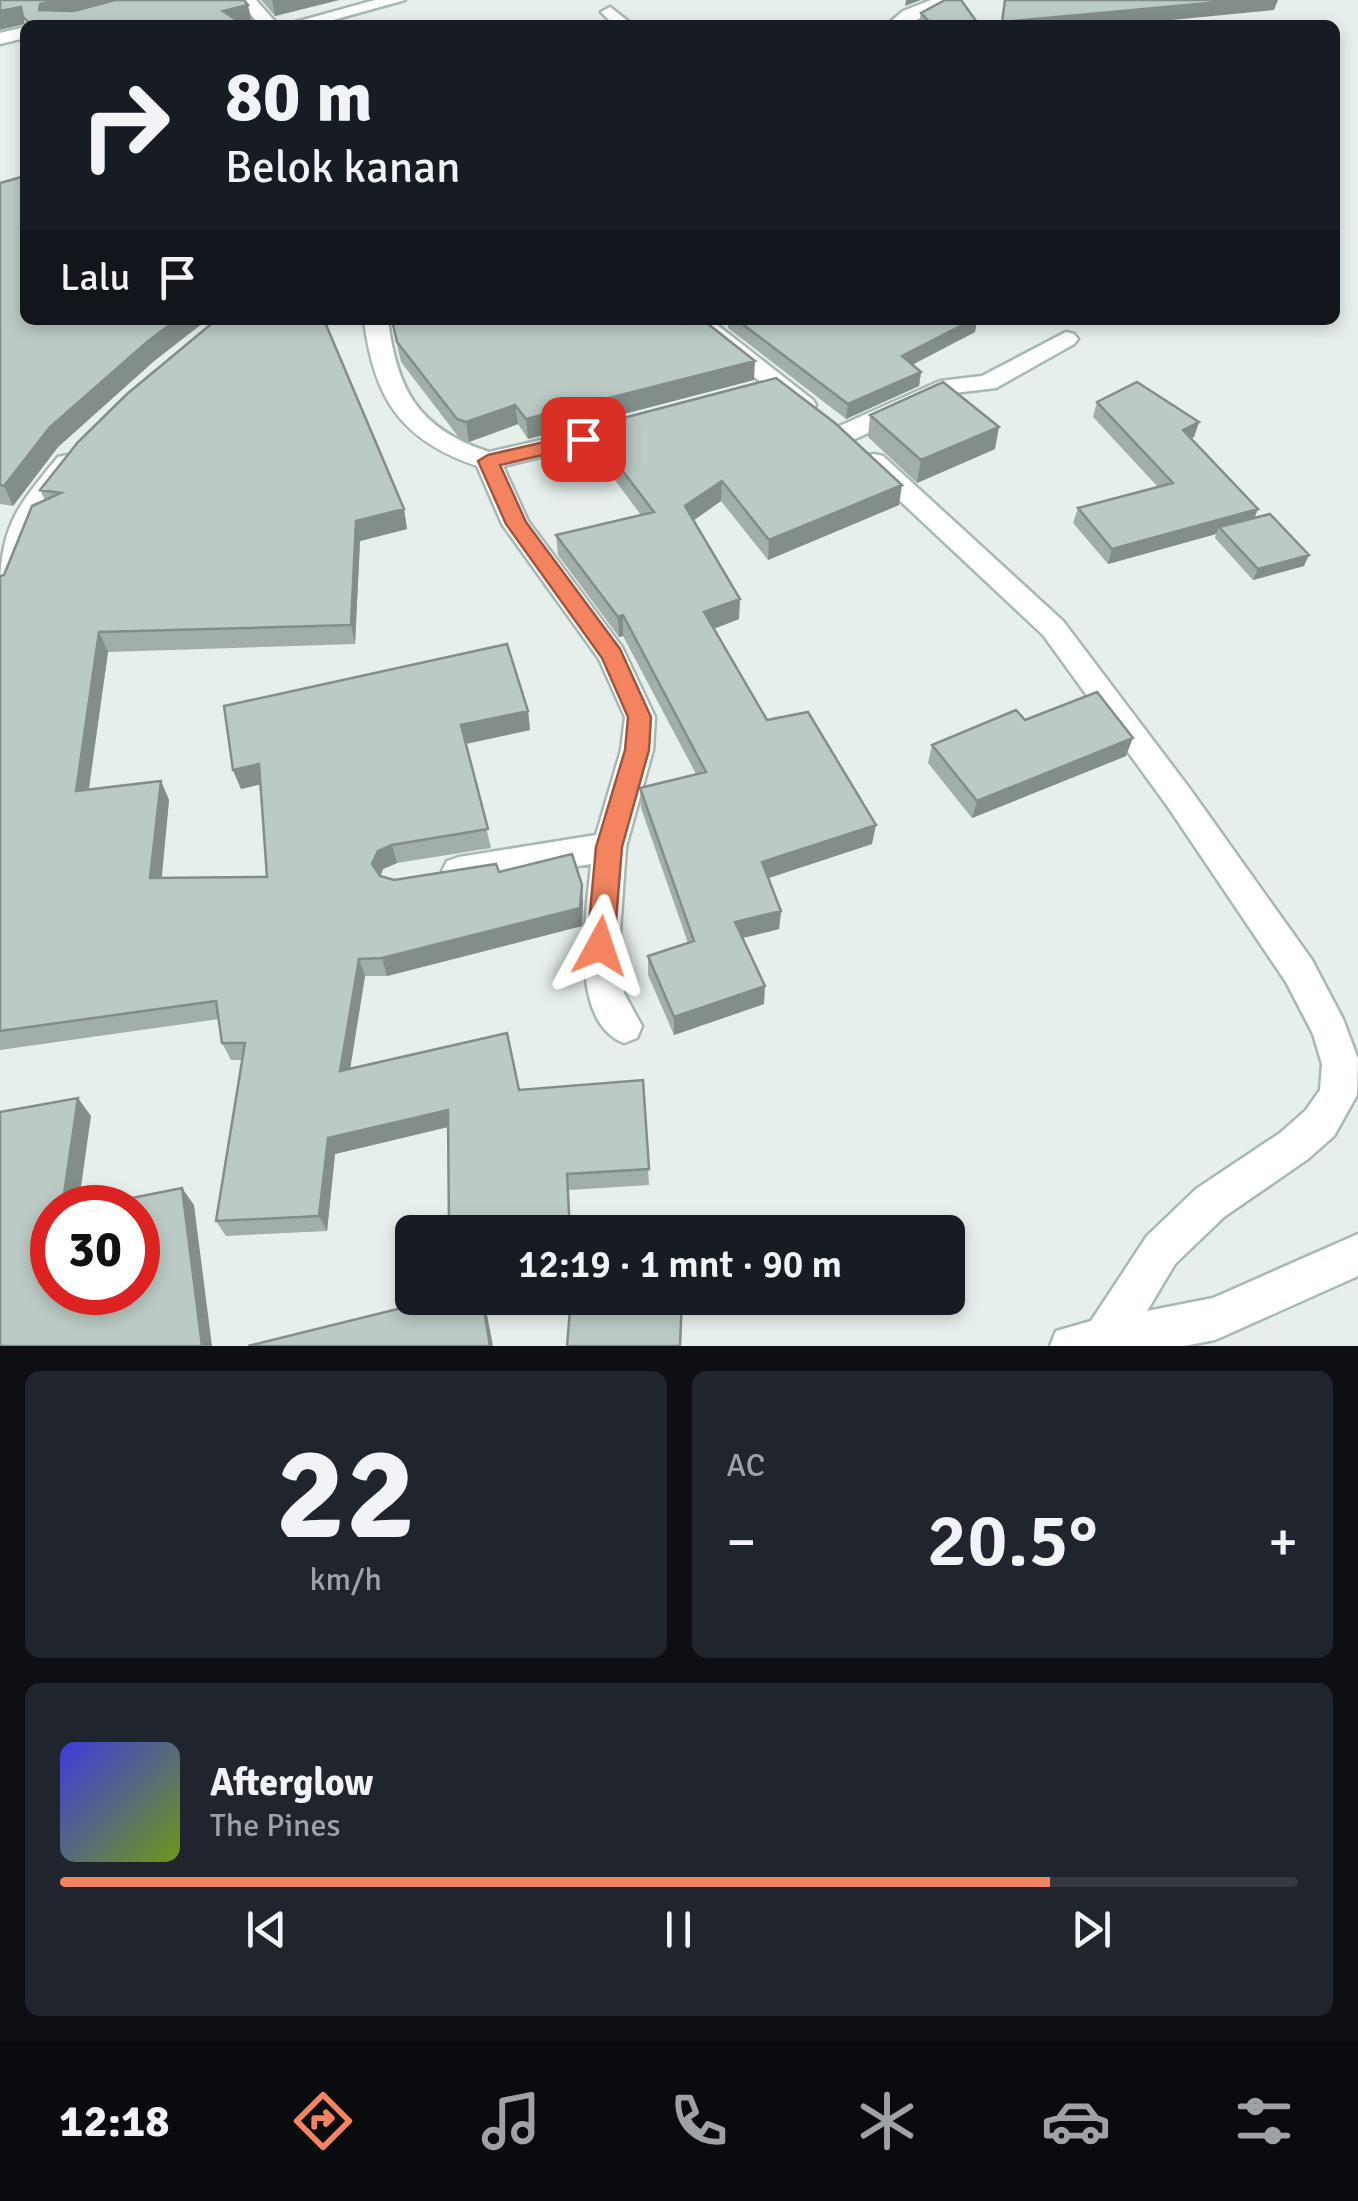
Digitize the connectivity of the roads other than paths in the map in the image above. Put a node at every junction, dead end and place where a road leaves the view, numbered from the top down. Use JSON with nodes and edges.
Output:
{"nodes":[{"id":1,"x":246,"y":0,"type":"edge"},
{"id":2,"x":396,"y":0,"type":"edge"},
{"id":3,"x":946,"y":0,"type":"edge"},
{"id":4,"x":264,"y":20,"type":"edge"},
{"id":5,"x":314,"y":20,"type":"edge"},
{"id":6,"x":902,"y":20,"type":"edge"},
{"id":7,"x":377,"y":325,"type":"edge"},
{"id":8,"x":702,"y":325,"type":"edge"},
{"id":9,"x":1066,"y":339,"type":"dead end"},
{"id":10,"x":780,"y":385,"type":"junction"},
{"id":11,"x":747,"y":394,"type":"edge"},
{"id":12,"x":650,"y":422,"type":"edge"},
{"id":13,"x":844,"y":434,"type":"junction"},
{"id":14,"x":80,"y":448,"type":"edge"},
{"id":15,"x":488,"y":461,"type":"junction"},
{"id":16,"x":2,"y":576,"type":"edge"},
{"id":17,"x":609,"y":847,"type":"junction"},
{"id":18,"x":418,"y":878,"type":"edge"},
{"id":19,"x":624,"y":1026,"type":"dead end"},
{"id":20,"x":1358,"y":1255,"type":"edge"},
{"id":21,"x":1088,"y":1342,"type":"edge"}],
"edges":[{"from":1,"to":4,"type":"street"},
{"from":2,"to":5,"type":"street"},
{"from":3,"to":6,"type":"street"},
{"from":7,"to":15,"type":"street"},
{"from":8,"to":10,"type":"street"},
{"from":9,"to":13,"type":"street"},
{"from":10,"to":11,"type":"street"},
{"from":10,"to":13,"type":"street"},
{"from":12,"to":15,"type":"street"},
{"from":13,"to":21,"type":"street"},
{"from":14,"to":16,"type":"street"},
{"from":15,"to":17,"type":"street"},
{"from":17,"to":18,"type":"street"},
{"from":17,"to":19,"type":"street"},
{"from":20,"to":21,"type":"street"}]}
